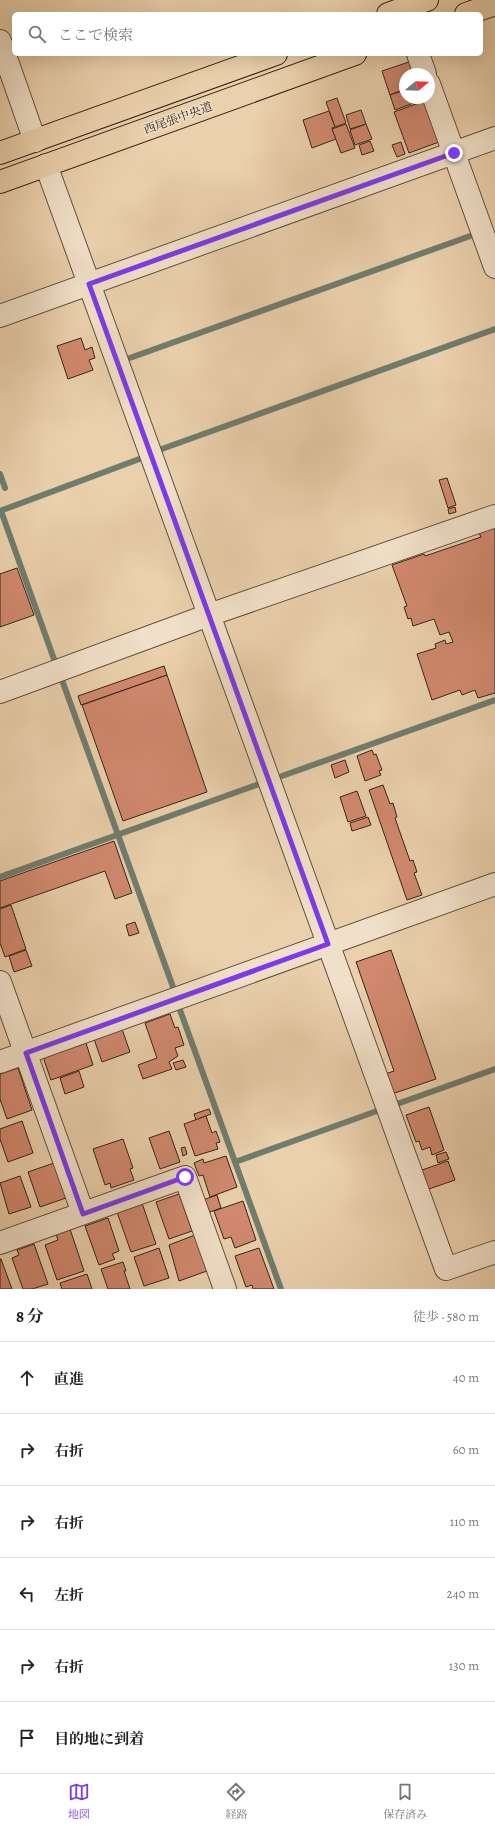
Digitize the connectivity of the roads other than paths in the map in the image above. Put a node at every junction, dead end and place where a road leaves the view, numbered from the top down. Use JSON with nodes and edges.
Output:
{"nodes":[{"id":1,"x":427,"y":0,"type":"edge"},
{"id":2,"x":495,"y":4,"type":"edge"},
{"id":3,"x":397,"y":7,"type":"edge"},
{"id":4,"x":472,"y":12,"type":"edge"},
{"id":5,"x":0,"y":41,"type":"edge"},
{"id":6,"x":270,"y":56,"type":"edge"},
{"id":7,"x":349,"y":56,"type":"edge"},
{"id":8,"x":419,"y":56,"type":"edge"},
{"id":9,"x":424,"y":68,"type":"edge"},
{"id":10,"x":435,"y":101,"type":"edge"},
{"id":11,"x":495,"y":138,"type":"edge"},
{"id":12,"x":35,"y":141,"type":"junction"},
{"id":13,"x":0,"y":153,"type":"edge"},
{"id":14,"x":454,"y":153,"type":"junction"},
{"id":15,"x":46,"y":165,"type":"junction"},
{"id":16,"x":0,"y":182,"type":"edge"},
{"id":17,"x":495,"y":267,"type":"edge"},
{"id":18,"x":89,"y":284,"type":"junction"},
{"id":19,"x":0,"y":316,"type":"edge"},
{"id":20,"x":495,"y":516,"type":"edge"},
{"id":21,"x":209,"y":615,"type":"junction"},
{"id":22,"x":0,"y":692,"type":"edge"},
{"id":23,"x":495,"y":884,"type":"edge"},
{"id":24,"x":328,"y":944,"type":"junction"},
{"id":25,"x":0,"y":982,"type":"edge"},
{"id":26,"x":26,"y":1053,"type":"junction"},
{"id":27,"x":0,"y":1062,"type":"edge"},
{"id":28,"x":83,"y":1214,"type":"junction"},
{"id":29,"x":0,"y":1243,"type":"edge"},
{"id":30,"x":495,"y":1252,"type":"edge"},
{"id":31,"x":222,"y":1288,"type":"edge"}],
"edges":[{"from":1,"to":3,"type":"main road"},
{"from":2,"to":4,"type":"main road"},
{"from":5,"to":12,"type":"street"},
{"from":6,"to":12,"type":"main road"},
{"from":7,"to":15,"type":"main road","name":"西尾張中央道"},
{"from":8,"to":9,"type":"street"},
{"from":10,"to":14,"type":"street"},
{"from":11,"to":14,"type":"street"},
{"from":12,"to":13,"type":"main road"},
{"from":14,"to":17,"type":"street"},
{"from":14,"to":18,"type":"street"},
{"from":15,"to":16,"type":"main road","name":"西尾張中央道"},
{"from":15,"to":18,"type":"street"},
{"from":18,"to":19,"type":"street"},
{"from":18,"to":21,"type":"street"},
{"from":20,"to":21,"type":"street"},
{"from":21,"to":22,"type":"street"},
{"from":21,"to":24,"type":"street"},
{"from":23,"to":24,"type":"street"},
{"from":24,"to":26,"type":"street"},
{"from":24,"to":30,"type":"street"},
{"from":25,"to":26,"type":"street"},
{"from":26,"to":27,"type":"street"},
{"from":26,"to":28,"type":"street"},
{"from":28,"to":29,"type":"street"},
{"from":28,"to":31,"type":"street"}]}
